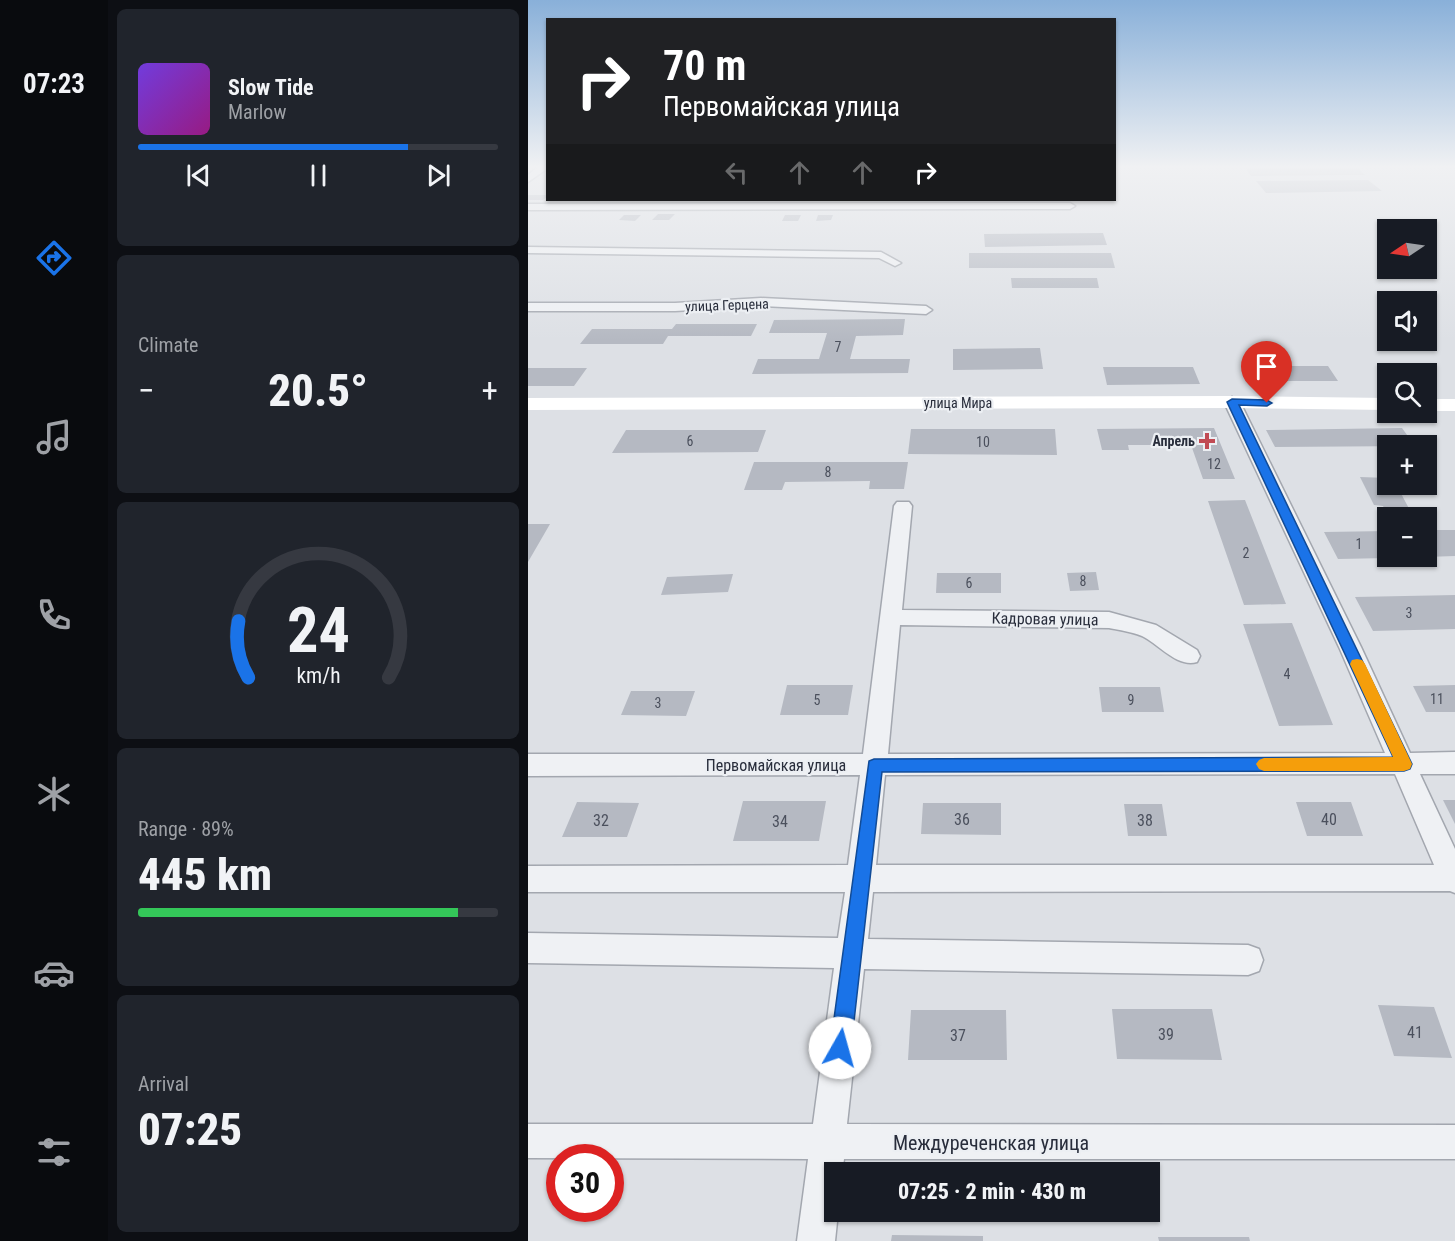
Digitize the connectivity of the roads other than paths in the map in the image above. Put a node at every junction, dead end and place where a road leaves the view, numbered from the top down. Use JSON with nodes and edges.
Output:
{"nodes":[{"id":1,"x":528,"y":250,"type":"edge"},
{"id":2,"x":895,"y":263,"type":"dead end"},
{"id":3,"x":528,"y":307,"type":"edge"},
{"id":4,"x":926,"y":310,"type":"dead end"},
{"id":5,"x":1232,"y":402,"type":"junction"},
{"id":6,"x":528,"y":404,"type":"edge"},
{"id":7,"x":1377,"y":404,"type":"edge"},
{"id":8,"x":1437,"y":405,"type":"edge"},
{"id":9,"x":1455,"y":405,"type":"edge"},
{"id":10,"x":903,"y":506,"type":"dead end"},
{"id":11,"x":892,"y":617,"type":"junction"},
{"id":12,"x":1189,"y":656,"type":"dead end"},
{"id":13,"x":1455,"y":763,"type":"edge"},
{"id":14,"x":1404,"y":764,"type":"junction"},
{"id":15,"x":528,"y":765,"type":"edge"},
{"id":16,"x":874,"y":765,"type":"junction"},
{"id":17,"x":528,"y":879,"type":"edge"},
{"id":18,"x":860,"y":879,"type":"junction"},
{"id":19,"x":1455,"y":879,"type":"edge"},
{"id":20,"x":528,"y":948,"type":"edge"},
{"id":21,"x":852,"y":954,"type":"junction"},
{"id":22,"x":1248,"y":960,"type":"dead end"},
{"id":23,"x":528,"y":1141,"type":"edge"},
{"id":24,"x":1455,"y":1142,"type":"edge"},
{"id":25,"x":829,"y":1143,"type":"junction"},
{"id":26,"x":816,"y":1241,"type":"edge"}],
"edges":[{"from":1,"to":2,"type":"street"},
{"from":3,"to":4,"type":"street","name":"улица Герцена"},
{"from":5,"to":6,"type":"main road","name":"улица Мира"},
{"from":5,"to":7,"type":"main road","name":"улица Мира"},
{"from":5,"to":14,"type":"street"},
{"from":8,"to":9,"type":"main road"},
{"from":10,"to":11,"type":"street"},
{"from":11,"to":12,"type":"street","name":"Кадровая улица"},
{"from":11,"to":16,"type":"street"},
{"from":13,"to":14,"type":"street","name":"Первомайская улица"},
{"from":14,"to":16,"type":"street","name":"Первомайская улица"},
{"from":14,"to":19,"type":"street"},
{"from":15,"to":16,"type":"street","name":"Первомайская улица"},
{"from":16,"to":18,"type":"street"},
{"from":17,"to":18,"type":"street"},
{"from":18,"to":19,"type":"street"},
{"from":18,"to":21,"type":"street"},
{"from":20,"to":21,"type":"street"},
{"from":21,"to":22,"type":"street"},
{"from":21,"to":25,"type":"street"},
{"from":23,"to":25,"type":"street","name":"Междуреченская улица"},
{"from":24,"to":25,"type":"street","name":"Междуреченская улица"},
{"from":25,"to":26,"type":"street"}]}
